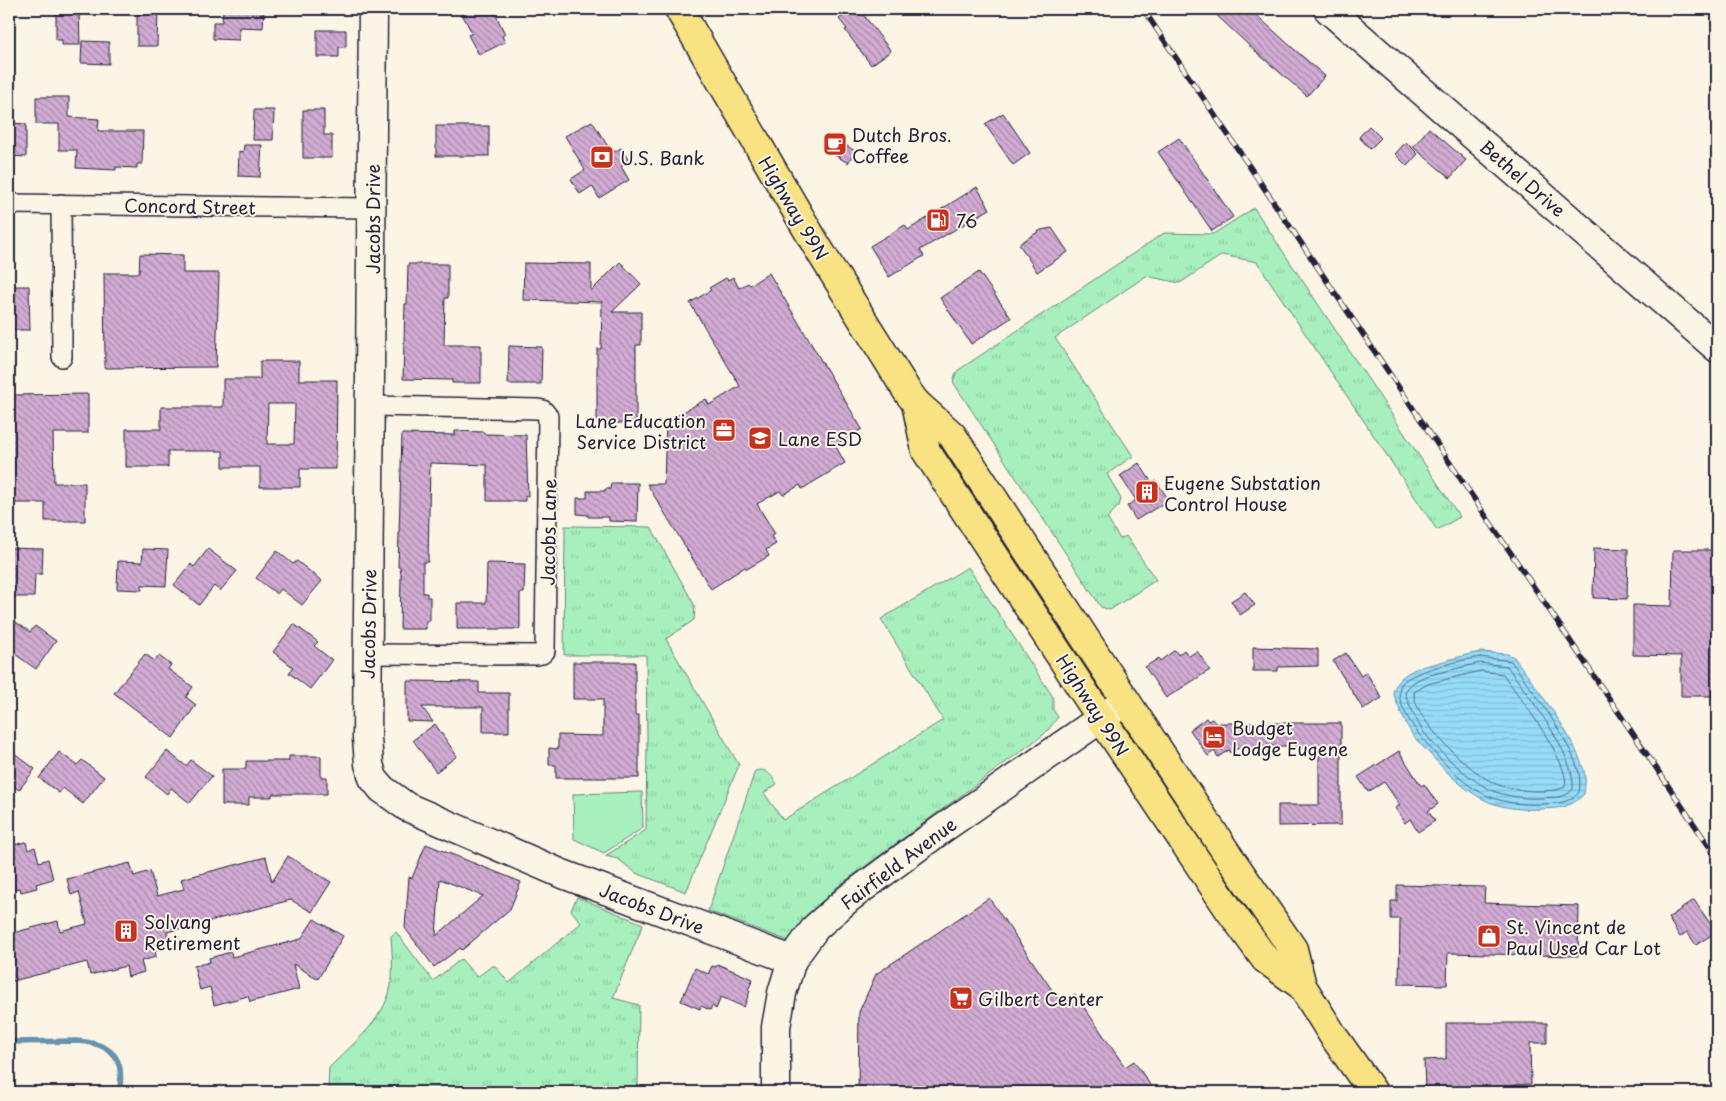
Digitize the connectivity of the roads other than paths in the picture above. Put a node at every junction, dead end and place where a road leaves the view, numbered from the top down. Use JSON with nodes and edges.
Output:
{"nodes":[{"id":1,"x":374,"y":9,"type":"edge"},
{"id":2,"x":679,"y":9,"type":"edge"},
{"id":3,"x":1328,"y":9,"type":"edge"},
{"id":4,"x":9,"y":204,"type":"edge"},
{"id":5,"x":61,"y":204,"type":"junction"},
{"id":6,"x":372,"y":208,"type":"junction"},
{"id":7,"x":1717,"y":348,"type":"edge"},
{"id":8,"x":62,"y":357,"type":"dead end"},
{"id":9,"x":916,"y":403,"type":"junction"},
{"id":10,"x":370,"y":406,"type":"junction"},
{"id":11,"x":368,"y":654,"type":"junction"},
{"id":12,"x":1126,"y":701,"type":"junction"},
{"id":13,"x":1101,"y":718,"type":"junction"},
{"id":14,"x":792,"y":960,"type":"junction"},
{"id":15,"x":1302,"y":986,"type":"junction"},
{"id":16,"x":776,"y":1092,"type":"edge"},
{"id":17,"x":1373,"y":1092,"type":"edge"}],
"edges":[{"from":1,"to":6,"type":"street","name":"Jacobs Drive"},
{"from":2,"to":9,"type":"main road","name":"Highway 99N"},
{"from":3,"to":7,"type":"street","name":"Bethel Drive"},
{"from":4,"to":5,"type":"street","name":"Concord Street"},
{"from":5,"to":6,"type":"street","name":"Concord Street"},
{"from":5,"to":8,"type":"street"},
{"from":6,"to":10,"type":"street","name":"Jacobs Drive"},
{"from":9,"to":12,"type":"main road","name":"Highway 99N"},
{"from":9,"to":13,"type":"main road","name":"Highway 99N"},
{"from":10,"to":11,"type":"street","name":"Jacobs Drive"},
{"from":10,"to":11,"type":"street","name":"Jacobs Lane"},
{"from":11,"to":14,"type":"street","name":"Jacobs Drive"},
{"from":12,"to":13,"type":"street","name":"Fairfield Avenue"},
{"from":12,"to":15,"type":"main road","name":"Highway 99N"},
{"from":13,"to":14,"type":"street","name":"Fairfield Avenue"},
{"from":13,"to":15,"type":"main road","name":"Highway 99N"},
{"from":14,"to":16,"type":"street","name":"Fairfield Avenue"},
{"from":15,"to":17,"type":"main road","name":"Highway 99N"}]}
